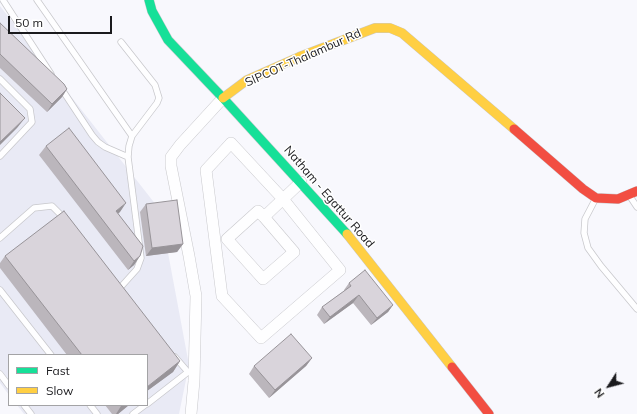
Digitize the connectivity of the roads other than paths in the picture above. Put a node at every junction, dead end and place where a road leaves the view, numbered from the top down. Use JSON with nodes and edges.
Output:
{"nodes":[{"id":1,"x":3,"y":0,"type":"edge"},
{"id":2,"x":37,"y":0,"type":"edge"},
{"id":3,"x":149,"y":0,"type":"edge"},
{"id":4,"x":121,"y":42,"type":"dead end"},
{"id":5,"x":54,"y":77,"type":"edge"},
{"id":6,"x":0,"y":80,"type":"edge"},
{"id":7,"x":58,"y":84,"type":"edge"},
{"id":8,"x":224,"y":98,"type":"junction"},
{"id":9,"x":132,"y":136,"type":"junction"},
{"id":10,"x":0,"y":156,"type":"edge"},
{"id":11,"x":128,"y":157,"type":"junction"},
{"id":12,"x":301,"y":182,"type":"junction"},
{"id":13,"x":633,"y":193,"type":"edge"},
{"id":14,"x":283,"y":198,"type":"junction"},
{"id":15,"x":596,"y":198,"type":"junction"},
{"id":16,"x":637,"y":207,"type":"edge"},
{"id":17,"x":264,"y":217,"type":"junction"},
{"id":18,"x":70,"y":226,"type":"edge"},
{"id":19,"x":0,"y":238,"type":"edge"},
{"id":20,"x":114,"y":283,"type":"edge"},
{"id":21,"x":119,"y":289,"type":"junction"},
{"id":22,"x":0,"y":290,"type":"edge"},
{"id":23,"x":124,"y":295,"type":"edge"},
{"id":24,"x":637,"y":309,"type":"edge"},
{"id":25,"x":50,"y":354,"type":"edge"},
{"id":26,"x":173,"y":354,"type":"edge"},
{"id":27,"x":0,"y":374,"type":"edge"},
{"id":28,"x":8,"y":385,"type":"edge"},
{"id":29,"x":148,"y":402,"type":"edge"},
{"id":30,"x":25,"y":406,"type":"edge"},
{"id":31,"x":91,"y":406,"type":"edge"},
{"id":32,"x":143,"y":406,"type":"edge"},
{"id":33,"x":31,"y":414,"type":"edge"},
{"id":34,"x":98,"y":414,"type":"edge"},
{"id":35,"x":133,"y":414,"type":"edge"},
{"id":36,"x":191,"y":414,"type":"edge"},
{"id":37,"x":489,"y":414,"type":"edge"}],
"edges":[{"from":1,"to":5,"type":"lane"},
{"from":2,"to":9,"type":"lane"},
{"from":3,"to":8,"type":"street","name":"Natham - Egattur Road"},
{"from":4,"to":9,"type":"lane"},
{"from":6,"to":10,"type":"lane"},
{"from":7,"to":11,"type":"lane"},
{"from":8,"to":12,"type":"street","name":"Natham - Egattur Road"},
{"from":8,"to":15,"type":"street","name":"SIPCOT-Thalambur Rd"},
{"from":8,"to":36,"type":"street","name":"SIPCOT-Thalambur Rd"},
{"from":9,"to":11,"type":"lane"},
{"from":11,"to":21,"type":"lane"},
{"from":12,"to":14,"type":"street"},
{"from":12,"to":37,"type":"street","name":"Natham - Egattur Road"},
{"from":13,"to":15,"type":"street"},
{"from":13,"to":16,"type":"lane"},
{"from":14,"to":14,"type":"street"},
{"from":14,"to":17,"type":"street"},
{"from":15,"to":24,"type":"lane"},
{"from":17,"to":17,"type":"street"},
{"from":18,"to":19,"type":"lane"},
{"from":20,"to":21,"type":"lane"},
{"from":21,"to":23,"type":"lane"},
{"from":22,"to":25,"type":"lane"},
{"from":26,"to":29,"type":"lane"},
{"from":27,"to":28,"type":"lane"},
{"from":30,"to":33,"type":"lane"},
{"from":31,"to":34,"type":"lane"},
{"from":32,"to":35,"type":"lane"}]}
